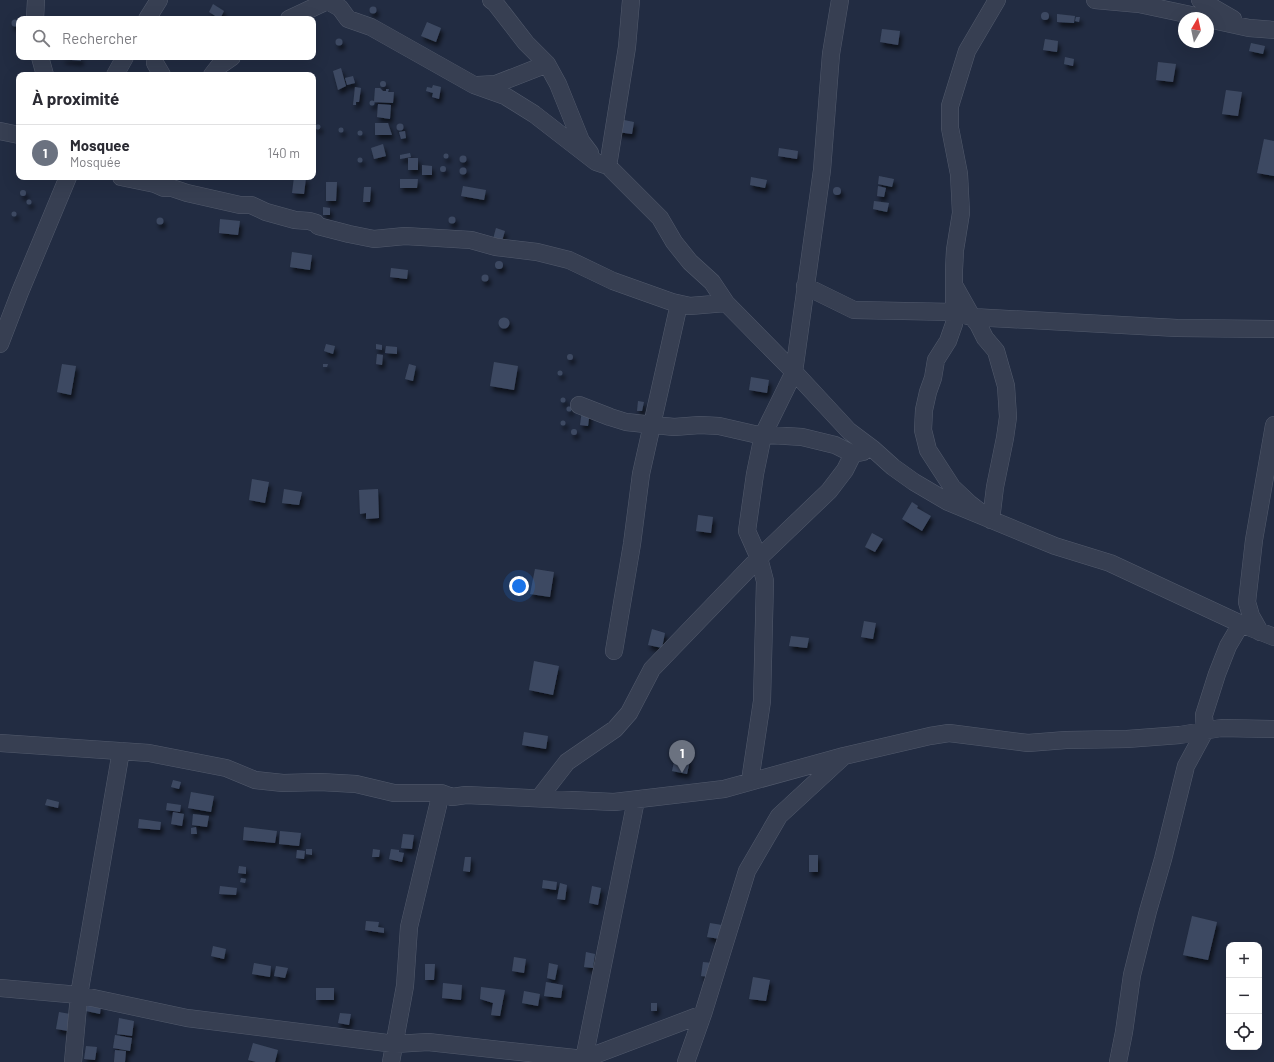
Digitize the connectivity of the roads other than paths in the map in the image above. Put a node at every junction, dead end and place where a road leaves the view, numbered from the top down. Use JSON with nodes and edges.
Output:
{"nodes":[{"id":1,"x":36,"y":0,"type":"edge"},
{"id":2,"x":159,"y":0,"type":"edge"},
{"id":3,"x":327,"y":0,"type":"edge"},
{"id":4,"x":492,"y":0,"type":"edge"},
{"id":5,"x":631,"y":0,"type":"edge"},
{"id":6,"x":840,"y":0,"type":"edge"},
{"id":7,"x":997,"y":0,"type":"edge"},
{"id":8,"x":1095,"y":0,"type":"edge"},
{"id":9,"x":1200,"y":0,"type":"edge"},
{"id":10,"x":1178,"y":12,"type":"edge"},
{"id":11,"x":34,"y":16,"type":"edge"},
{"id":12,"x":149,"y":16,"type":"edge"},
{"id":13,"x":295,"y":16,"type":"edge"},
{"id":14,"x":1214,"y":20,"type":"edge"},
{"id":15,"x":1249,"y":28,"type":"junction"},
{"id":16,"x":1274,"y":30,"type":"edge"},
{"id":17,"x":41,"y":60,"type":"edge"},
{"id":18,"x":123,"y":60,"type":"edge"},
{"id":19,"x":228,"y":60,"type":"edge"},
{"id":20,"x":547,"y":64,"type":"junction"},
{"id":21,"x":44,"y":72,"type":"edge"},
{"id":22,"x":117,"y":72,"type":"edge"},
{"id":23,"x":214,"y":72,"type":"edge"},
{"id":24,"x":474,"y":85,"type":"junction"},
{"id":25,"x":16,"y":128,"type":"edge"},
{"id":26,"x":0,"y":131,"type":"edge"},
{"id":27,"x":16,"y":134,"type":"edge"},
{"id":28,"x":602,"y":164,"type":"junction"},
{"id":29,"x":67,"y":180,"type":"edge"},
{"id":30,"x":136,"y":180,"type":"edge"},
{"id":31,"x":954,"y":285,"type":"junction"},
{"id":32,"x":805,"y":286,"type":"junction"},
{"id":33,"x":20,"y":292,"type":"junction"},
{"id":34,"x":726,"y":303,"type":"junction"},
{"id":35,"x":679,"y":304,"type":"junction"},
{"id":36,"x":0,"y":305,"type":"edge"},
{"id":37,"x":954,"y":312,"type":"junction"},
{"id":38,"x":972,"y":317,"type":"junction"},
{"id":39,"x":1274,"y":329,"type":"edge"},
{"id":40,"x":0,"y":344,"type":"edge"},
{"id":41,"x":794,"y":372,"type":"junction"},
{"id":42,"x":579,"y":404,"type":"dead end"},
{"id":43,"x":652,"y":424,"type":"junction"},
{"id":44,"x":1274,"y":425,"type":"edge"},
{"id":45,"x":763,"y":434,"type":"junction"},
{"id":46,"x":873,"y":449,"type":"junction"},
{"id":47,"x":853,"y":454,"type":"junction"},
{"id":48,"x":991,"y":520,"type":"junction"},
{"id":49,"x":759,"y":558,"type":"junction"},
{"id":50,"x":1241,"y":624,"type":"junction"},
{"id":51,"x":1267,"y":634,"type":"edge"},
{"id":52,"x":614,"y":651,"type":"dead end"},
{"id":53,"x":1274,"y":729,"type":"edge"},
{"id":54,"x":1205,"y":731,"type":"junction"},
{"id":55,"x":0,"y":744,"type":"edge"},
{"id":56,"x":121,"y":751,"type":"junction"},
{"id":57,"x":844,"y":756,"type":"junction"},
{"id":58,"x":750,"y":781,"type":"junction"},
{"id":59,"x":441,"y":793,"type":"junction"},
{"id":60,"x":539,"y":798,"type":"junction"},
{"id":61,"x":636,"y":800,"type":"junction"},
{"id":62,"x":0,"y":988,"type":"edge"},
{"id":63,"x":79,"y":995,"type":"junction"},
{"id":64,"x":703,"y":1014,"type":"junction"},
{"id":65,"x":395,"y":1044,"type":"junction"},
{"id":66,"x":584,"y":1059,"type":"junction"},
{"id":67,"x":73,"y":1062,"type":"edge"},
{"id":68,"x":391,"y":1062,"type":"edge"},
{"id":69,"x":686,"y":1062,"type":"edge"},
{"id":70,"x":1118,"y":1062,"type":"edge"}],
"edges":[{"from":1,"to":11,"type":"street"},
{"from":2,"to":12,"type":"street"},
{"from":3,"to":13,"type":"street"},
{"from":3,"to":24,"type":"street"},
{"from":4,"to":20,"type":"street"},
{"from":5,"to":28,"type":"street"},
{"from":6,"to":32,"type":"street"},
{"from":7,"to":31,"type":"street"},
{"from":8,"to":10,"type":"street"},
{"from":9,"to":15,"type":"street"},
{"from":14,"to":15,"type":"street"},
{"from":15,"to":16,"type":"street"},
{"from":17,"to":21,"type":"street"},
{"from":18,"to":22,"type":"street"},
{"from":19,"to":23,"type":"street"},
{"from":20,"to":24,"type":"street"},
{"from":20,"to":28,"type":"street"},
{"from":24,"to":28,"type":"street"},
{"from":25,"to":26,"type":"street"},
{"from":26,"to":27,"type":"street"},
{"from":28,"to":34,"type":"street"},
{"from":29,"to":33,"type":"street"},
{"from":30,"to":35,"type":"street"},
{"from":31,"to":37,"type":"street"},
{"from":31,"to":38,"type":"street"},
{"from":32,"to":37,"type":"street"},
{"from":32,"to":41,"type":"street"},
{"from":33,"to":36,"type":"street"},
{"from":33,"to":40,"type":"street"},
{"from":34,"to":35,"type":"street"},
{"from":34,"to":41,"type":"street"},
{"from":35,"to":43,"type":"street"},
{"from":37,"to":38,"type":"street"},
{"from":37,"to":48,"type":"street"},
{"from":38,"to":39,"type":"street"},
{"from":38,"to":48,"type":"street"},
{"from":41,"to":45,"type":"street"},
{"from":41,"to":46,"type":"street"},
{"from":42,"to":43,"type":"street"},
{"from":43,"to":45,"type":"street"},
{"from":43,"to":52,"type":"street"},
{"from":44,"to":51,"type":"street"},
{"from":45,"to":47,"type":"street"},
{"from":45,"to":49,"type":"street"},
{"from":46,"to":47,"type":"street"},
{"from":46,"to":48,"type":"street"},
{"from":47,"to":49,"type":"street"},
{"from":48,"to":50,"type":"street"},
{"from":49,"to":58,"type":"street"},
{"from":49,"to":60,"type":"street"},
{"from":50,"to":51,"type":"street"},
{"from":50,"to":54,"type":"street"},
{"from":53,"to":54,"type":"street"},
{"from":54,"to":57,"type":"street"},
{"from":54,"to":70,"type":"street"},
{"from":55,"to":56,"type":"street"},
{"from":56,"to":59,"type":"street"},
{"from":56,"to":63,"type":"street"},
{"from":57,"to":58,"type":"street"},
{"from":57,"to":64,"type":"street"},
{"from":58,"to":61,"type":"street"},
{"from":59,"to":60,"type":"street"},
{"from":59,"to":65,"type":"street"},
{"from":60,"to":61,"type":"street"},
{"from":61,"to":66,"type":"street"},
{"from":62,"to":63,"type":"street"},
{"from":63,"to":65,"type":"street"},
{"from":63,"to":67,"type":"street"},
{"from":64,"to":66,"type":"street"},
{"from":64,"to":69,"type":"street"},
{"from":65,"to":66,"type":"street"},
{"from":65,"to":68,"type":"street"}]}
